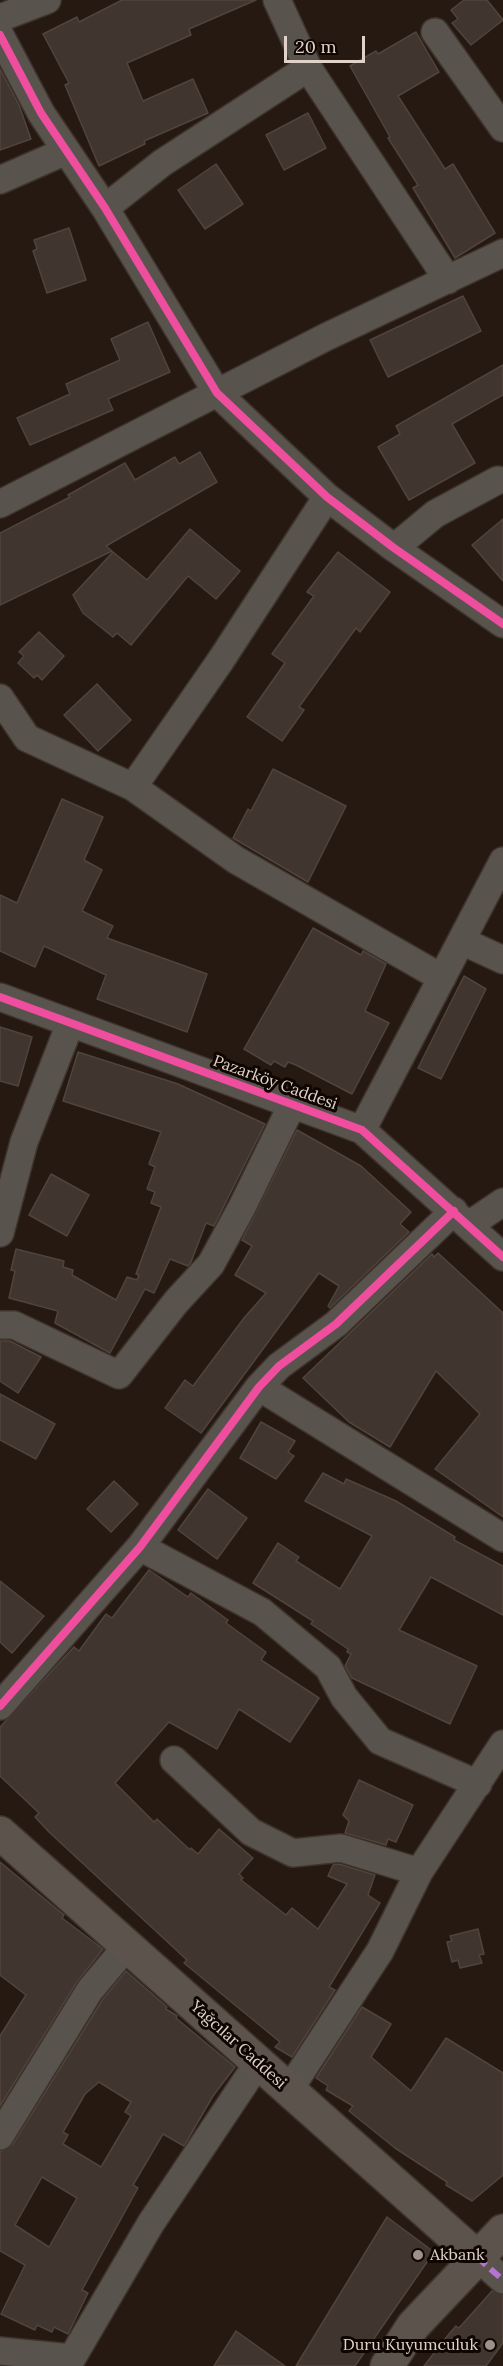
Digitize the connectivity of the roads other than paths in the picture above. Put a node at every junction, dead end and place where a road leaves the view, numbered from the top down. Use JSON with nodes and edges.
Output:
{"nodes":[{"id":1,"x":47,"y":0,"type":"edge"},
{"id":2,"x":278,"y":0,"type":"edge"},
{"id":3,"x":0,"y":18,"type":"edge"},
{"id":4,"x":435,"y":32,"type":"dead end"},
{"id":5,"x":0,"y":35,"type":"edge"},
{"id":6,"x":308,"y":68,"type":"junction"},
{"id":7,"x":503,"y":128,"type":"edge"},
{"id":8,"x":66,"y":151,"type":"junction"},
{"id":9,"x":0,"y":180,"type":"edge"},
{"id":10,"x":105,"y":208,"type":"junction"},
{"id":11,"x":503,"y":253,"type":"edge"},
{"id":12,"x":448,"y":280,"type":"junction"},
{"id":13,"x":217,"y":393,"type":"junction"},
{"id":14,"x":498,"y":480,"type":"dead end"},
{"id":15,"x":327,"y":497,"type":"junction"},
{"id":16,"x":0,"y":504,"type":"edge"},
{"id":17,"x":394,"y":548,"type":"junction"},
{"id":18,"x":503,"y":624,"type":"edge"},
{"id":19,"x":0,"y":698,"type":"edge"},
{"id":20,"x":133,"y":787,"type":"junction"},
{"id":21,"x":503,"y":861,"type":"edge"},
{"id":22,"x":462,"y":941,"type":"junction"},
{"id":23,"x":503,"y":960,"type":"edge"},
{"id":24,"x":442,"y":978,"type":"junction"},
{"id":25,"x":0,"y":997,"type":"edge"},
{"id":26,"x":70,"y":1024,"type":"junction"},
{"id":27,"x":293,"y":1103,"type":"junction"},
{"id":28,"x":362,"y":1130,"type":"junction"},
{"id":29,"x":503,"y":1202,"type":"edge"},
{"id":30,"x":462,"y":1218,"type":"junction"},
{"id":31,"x":0,"y":1233,"type":"edge"},
{"id":32,"x":503,"y":1257,"type":"edge"},
{"id":33,"x":0,"y":1325,"type":"edge"},
{"id":34,"x":259,"y":1387,"type":"junction"},
{"id":35,"x":503,"y":1538,"type":"edge"},
{"id":36,"x":141,"y":1548,"type":"junction"},
{"id":37,"x":0,"y":1706,"type":"edge"},
{"id":38,"x":503,"y":1744,"type":"edge"},
{"id":39,"x":174,"y":1760,"type":"dead end"},
{"id":40,"x":478,"y":1784,"type":"junction"},
{"id":41,"x":0,"y":1833,"type":"edge"},
{"id":42,"x":419,"y":1872,"type":"junction"},
{"id":43,"x":127,"y":1946,"type":"junction"},
{"id":44,"x":258,"y":2063,"type":"junction"},
{"id":45,"x":289,"y":2090,"type":"junction"},
{"id":46,"x":0,"y":2136,"type":"edge"},
{"id":47,"x":503,"y":2231,"type":"edge"},
{"id":48,"x":477,"y":2257,"type":"junction"},
{"id":49,"x":503,"y":2280,"type":"edge"},
{"id":50,"x":0,"y":2351,"type":"edge"},
{"id":51,"x":387,"y":2366,"type":"edge"}],
"edges":[{"from":1,"to":3,"type":"street"},
{"from":2,"to":6,"type":"street"},
{"from":4,"to":7,"type":"street"},
{"from":5,"to":8,"type":"street"},
{"from":6,"to":10,"type":"street"},
{"from":6,"to":12,"type":"street"},
{"from":8,"to":9,"type":"street"},
{"from":8,"to":10,"type":"street"},
{"from":10,"to":13,"type":"street"},
{"from":11,"to":12,"type":"street"},
{"from":12,"to":13,"type":"street"},
{"from":13,"to":15,"type":"street"},
{"from":13,"to":16,"type":"street"},
{"from":14,"to":17,"type":"street"},
{"from":15,"to":17,"type":"street"},
{"from":15,"to":20,"type":"street"},
{"from":17,"to":18,"type":"street"},
{"from":19,"to":20,"type":"street"},
{"from":20,"to":24,"type":"street"},
{"from":21,"to":22,"type":"street"},
{"from":22,"to":23,"type":"street"},
{"from":22,"to":24,"type":"street"},
{"from":24,"to":28,"type":"street"},
{"from":25,"to":26,"type":"street","name":"Pazarköy Caddesi"},
{"from":26,"to":27,"type":"street","name":"Pazarköy Caddesi"},
{"from":26,"to":31,"type":"street"},
{"from":27,"to":28,"type":"street","name":"Pazarköy Caddesi"},
{"from":27,"to":33,"type":"street"},
{"from":28,"to":30,"type":"street","name":"Pazarköy Caddesi"},
{"from":29,"to":30,"type":"street"},
{"from":30,"to":32,"type":"street","name":"Pazarköy Caddesi"},
{"from":30,"to":34,"type":"street"},
{"from":34,"to":35,"type":"street"},
{"from":34,"to":36,"type":"street"},
{"from":36,"to":37,"type":"street"},
{"from":36,"to":40,"type":"street"},
{"from":38,"to":40,"type":"street"},
{"from":39,"to":42,"type":"street"},
{"from":40,"to":42,"type":"street"},
{"from":41,"to":43,"type":"main road","name":"Yağcılar Caddesi"},
{"from":42,"to":45,"type":"street"},
{"from":43,"to":44,"type":"main road","name":"Yağcılar Caddesi"},
{"from":43,"to":46,"type":"street"},
{"from":44,"to":45,"type":"main road","name":"Yağcılar Caddesi"},
{"from":44,"to":50,"type":"street"},
{"from":45,"to":48,"type":"main road","name":"Yağcılar Caddesi"},
{"from":47,"to":48,"type":"main road"},
{"from":48,"to":49,"type":"street"},
{"from":48,"to":51,"type":"main road"}]}
